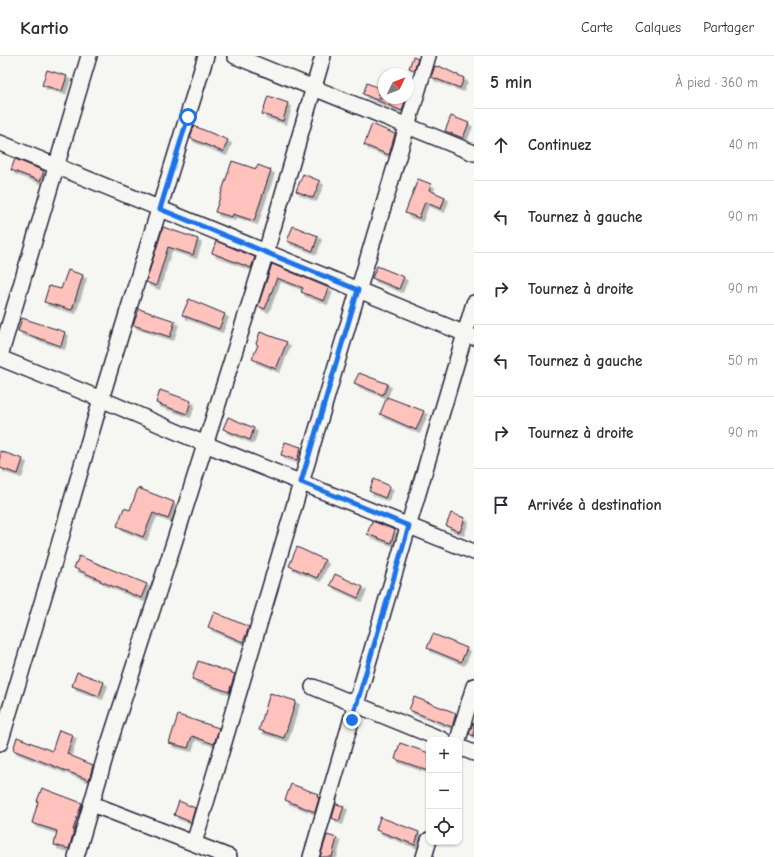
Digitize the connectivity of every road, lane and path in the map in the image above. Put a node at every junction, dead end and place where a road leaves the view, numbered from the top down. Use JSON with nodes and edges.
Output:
{"nodes":[{"id":1,"x":89,"y":56,"type":"edge"},
{"id":2,"x":206,"y":56,"type":"edge"},
{"id":3,"x":235,"y":56,"type":"edge"},
{"id":4,"x":322,"y":56,"type":"edge"},
{"id":5,"x":428,"y":56,"type":"edge"},
{"id":6,"x":314,"y":88,"type":"junction"},
{"id":7,"x":407,"y":125,"type":"junction"},
{"id":8,"x":0,"y":143,"type":"edge"},
{"id":9,"x":474,"y":152,"type":"edge"},
{"id":10,"x":57,"y":166,"type":"junction"},
{"id":11,"x":160,"y":209,"type":"junction"},
{"id":12,"x":266,"y":252,"type":"junction"},
{"id":13,"x":358,"y":290,"type":"junction"},
{"id":14,"x":474,"y":304,"type":"edge"},
{"id":15,"x":470,"y":336,"type":"edge"},
{"id":16,"x":0,"y":357,"type":"edge"},
{"id":17,"x":101,"y":399,"type":"junction"},
{"id":18,"x":205,"y":444,"type":"junction"},
{"id":19,"x":301,"y":482,"type":"junction"},
{"id":20,"x":409,"y":526,"type":"junction"},
{"id":21,"x":474,"y":552,"type":"edge"},
{"id":22,"x":474,"y":686,"type":"edge"},
{"id":23,"x":313,"y":688,"type":"dead end"},
{"id":24,"x":356,"y":705,"type":"junction"},
{"id":25,"x":436,"y":737,"type":"edge"},
{"id":26,"x":459,"y":737,"type":"edge"},
{"id":27,"x":0,"y":743,"type":"edge"},
{"id":28,"x":462,"y":748,"type":"edge"},
{"id":29,"x":474,"y":753,"type":"edge"},
{"id":30,"x":92,"y":804,"type":"junction"},
{"id":31,"x":194,"y":844,"type":"junction"},
{"id":32,"x":428,"y":845,"type":"edge"},
{"id":33,"x":76,"y":857,"type":"edge"},
{"id":34,"x":228,"y":857,"type":"edge"},
{"id":35,"x":311,"y":857,"type":"edge"},
{"id":36,"x":424,"y":857,"type":"edge"}],
"edges":[{"from":1,"to":10,"type":"street"},
{"from":2,"to":11,"type":"street"},
{"from":3,"to":6,"type":"street"},
{"from":4,"to":6,"type":"street"},
{"from":5,"to":7,"type":"street"},
{"from":6,"to":7,"type":"street"},
{"from":6,"to":12,"type":"street"},
{"from":7,"to":9,"type":"street"},
{"from":7,"to":13,"type":"street"},
{"from":8,"to":10,"type":"street"},
{"from":10,"to":11,"type":"street"},
{"from":10,"to":16,"type":"street"},
{"from":11,"to":12,"type":"street"},
{"from":11,"to":17,"type":"street"},
{"from":12,"to":13,"type":"street"},
{"from":12,"to":18,"type":"street"},
{"from":13,"to":15,"type":"street"},
{"from":13,"to":19,"type":"street"},
{"from":14,"to":15,"type":"street"},
{"from":15,"to":20,"type":"street"},
{"from":16,"to":17,"type":"street"},
{"from":17,"to":18,"type":"street"},
{"from":17,"to":27,"type":"street"},
{"from":18,"to":19,"type":"street"},
{"from":18,"to":30,"type":"street"},
{"from":19,"to":20,"type":"street"},
{"from":19,"to":31,"type":"street"},
{"from":20,"to":21,"type":"street"},
{"from":20,"to":24,"type":"street"},
{"from":22,"to":26,"type":"street"},
{"from":23,"to":24,"type":"street"},
{"from":24,"to":25,"type":"street"},
{"from":24,"to":35,"type":"street"},
{"from":28,"to":29,"type":"street"},
{"from":30,"to":31,"type":"street"},
{"from":30,"to":33,"type":"street"},
{"from":31,"to":34,"type":"street"},
{"from":32,"to":36,"type":"street"}]}
